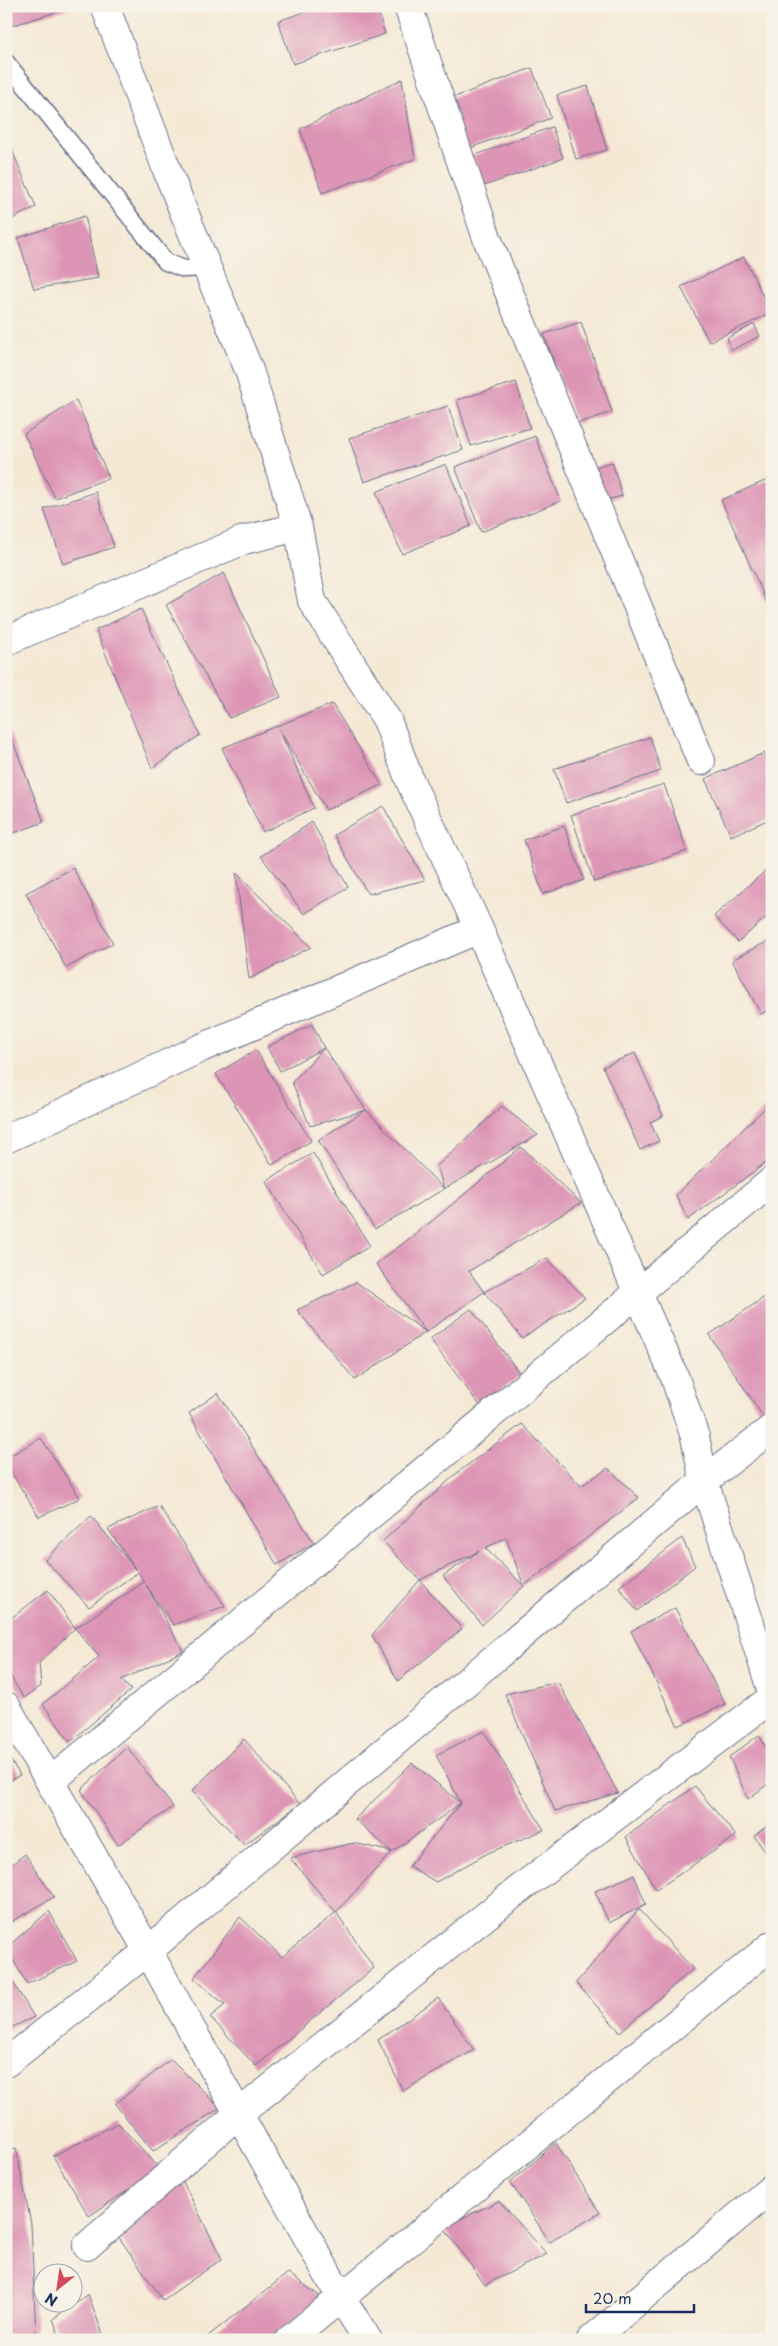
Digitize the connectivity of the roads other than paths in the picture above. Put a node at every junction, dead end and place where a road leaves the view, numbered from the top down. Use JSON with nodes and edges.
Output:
{"nodes":[{"id":1,"x":105,"y":6,"type":"edge"},
{"id":2,"x":408,"y":6,"type":"edge"},
{"id":3,"x":6,"y":62,"type":"edge"},
{"id":4,"x":207,"y":268,"type":"junction"},
{"id":5,"x":298,"y":527,"type":"junction"},
{"id":6,"x":6,"y":641,"type":"edge"},
{"id":7,"x":701,"y":761,"type":"dead end"},
{"id":8,"x":479,"y":929,"type":"junction"},
{"id":9,"x":6,"y":1139,"type":"edge"},
{"id":10,"x":772,"y":1181,"type":"edge"},
{"id":11,"x":637,"y":1291,"type":"junction"},
{"id":12,"x":772,"y":1428,"type":"edge"},
{"id":13,"x":704,"y":1481,"type":"junction"},
{"id":14,"x":772,"y":1692,"type":"edge"},
{"id":15,"x":772,"y":1698,"type":"edge"},
{"id":16,"x":6,"y":1706,"type":"edge"},
{"id":17,"x":50,"y":1782,"type":"junction"},
{"id":18,"x":772,"y":1946,"type":"edge"},
{"id":19,"x":148,"y":1951,"type":"junction"},
{"id":20,"x":6,"y":2064,"type":"edge"},
{"id":21,"x":237,"y":2115,"type":"junction"},
{"id":22,"x":772,"y":2188,"type":"edge"},
{"id":23,"x":87,"y":2246,"type":"dead end"},
{"id":24,"x":340,"y":2296,"type":"junction"},
{"id":25,"x":289,"y":2340,"type":"edge"},
{"id":26,"x":368,"y":2340,"type":"edge"},
{"id":27,"x":591,"y":2340,"type":"edge"}],
"edges":[{"from":1,"to":4,"type":"street"},
{"from":2,"to":7,"type":"street"},
{"from":3,"to":4,"type":"lane"},
{"from":4,"to":5,"type":"street"},
{"from":5,"to":6,"type":"street"},
{"from":5,"to":8,"type":"street"},
{"from":8,"to":9,"type":"street"},
{"from":8,"to":11,"type":"street"},
{"from":10,"to":11,"type":"street"},
{"from":11,"to":13,"type":"street"},
{"from":11,"to":17,"type":"street"},
{"from":12,"to":13,"type":"street"},
{"from":13,"to":14,"type":"street"},
{"from":13,"to":19,"type":"street"},
{"from":15,"to":21,"type":"street"},
{"from":16,"to":17,"type":"street"},
{"from":17,"to":19,"type":"street"},
{"from":18,"to":24,"type":"street"},
{"from":19,"to":20,"type":"street"},
{"from":19,"to":21,"type":"street"},
{"from":21,"to":23,"type":"street"},
{"from":21,"to":24,"type":"street"},
{"from":22,"to":27,"type":"street"},
{"from":24,"to":25,"type":"street"},
{"from":24,"to":26,"type":"street"}]}
